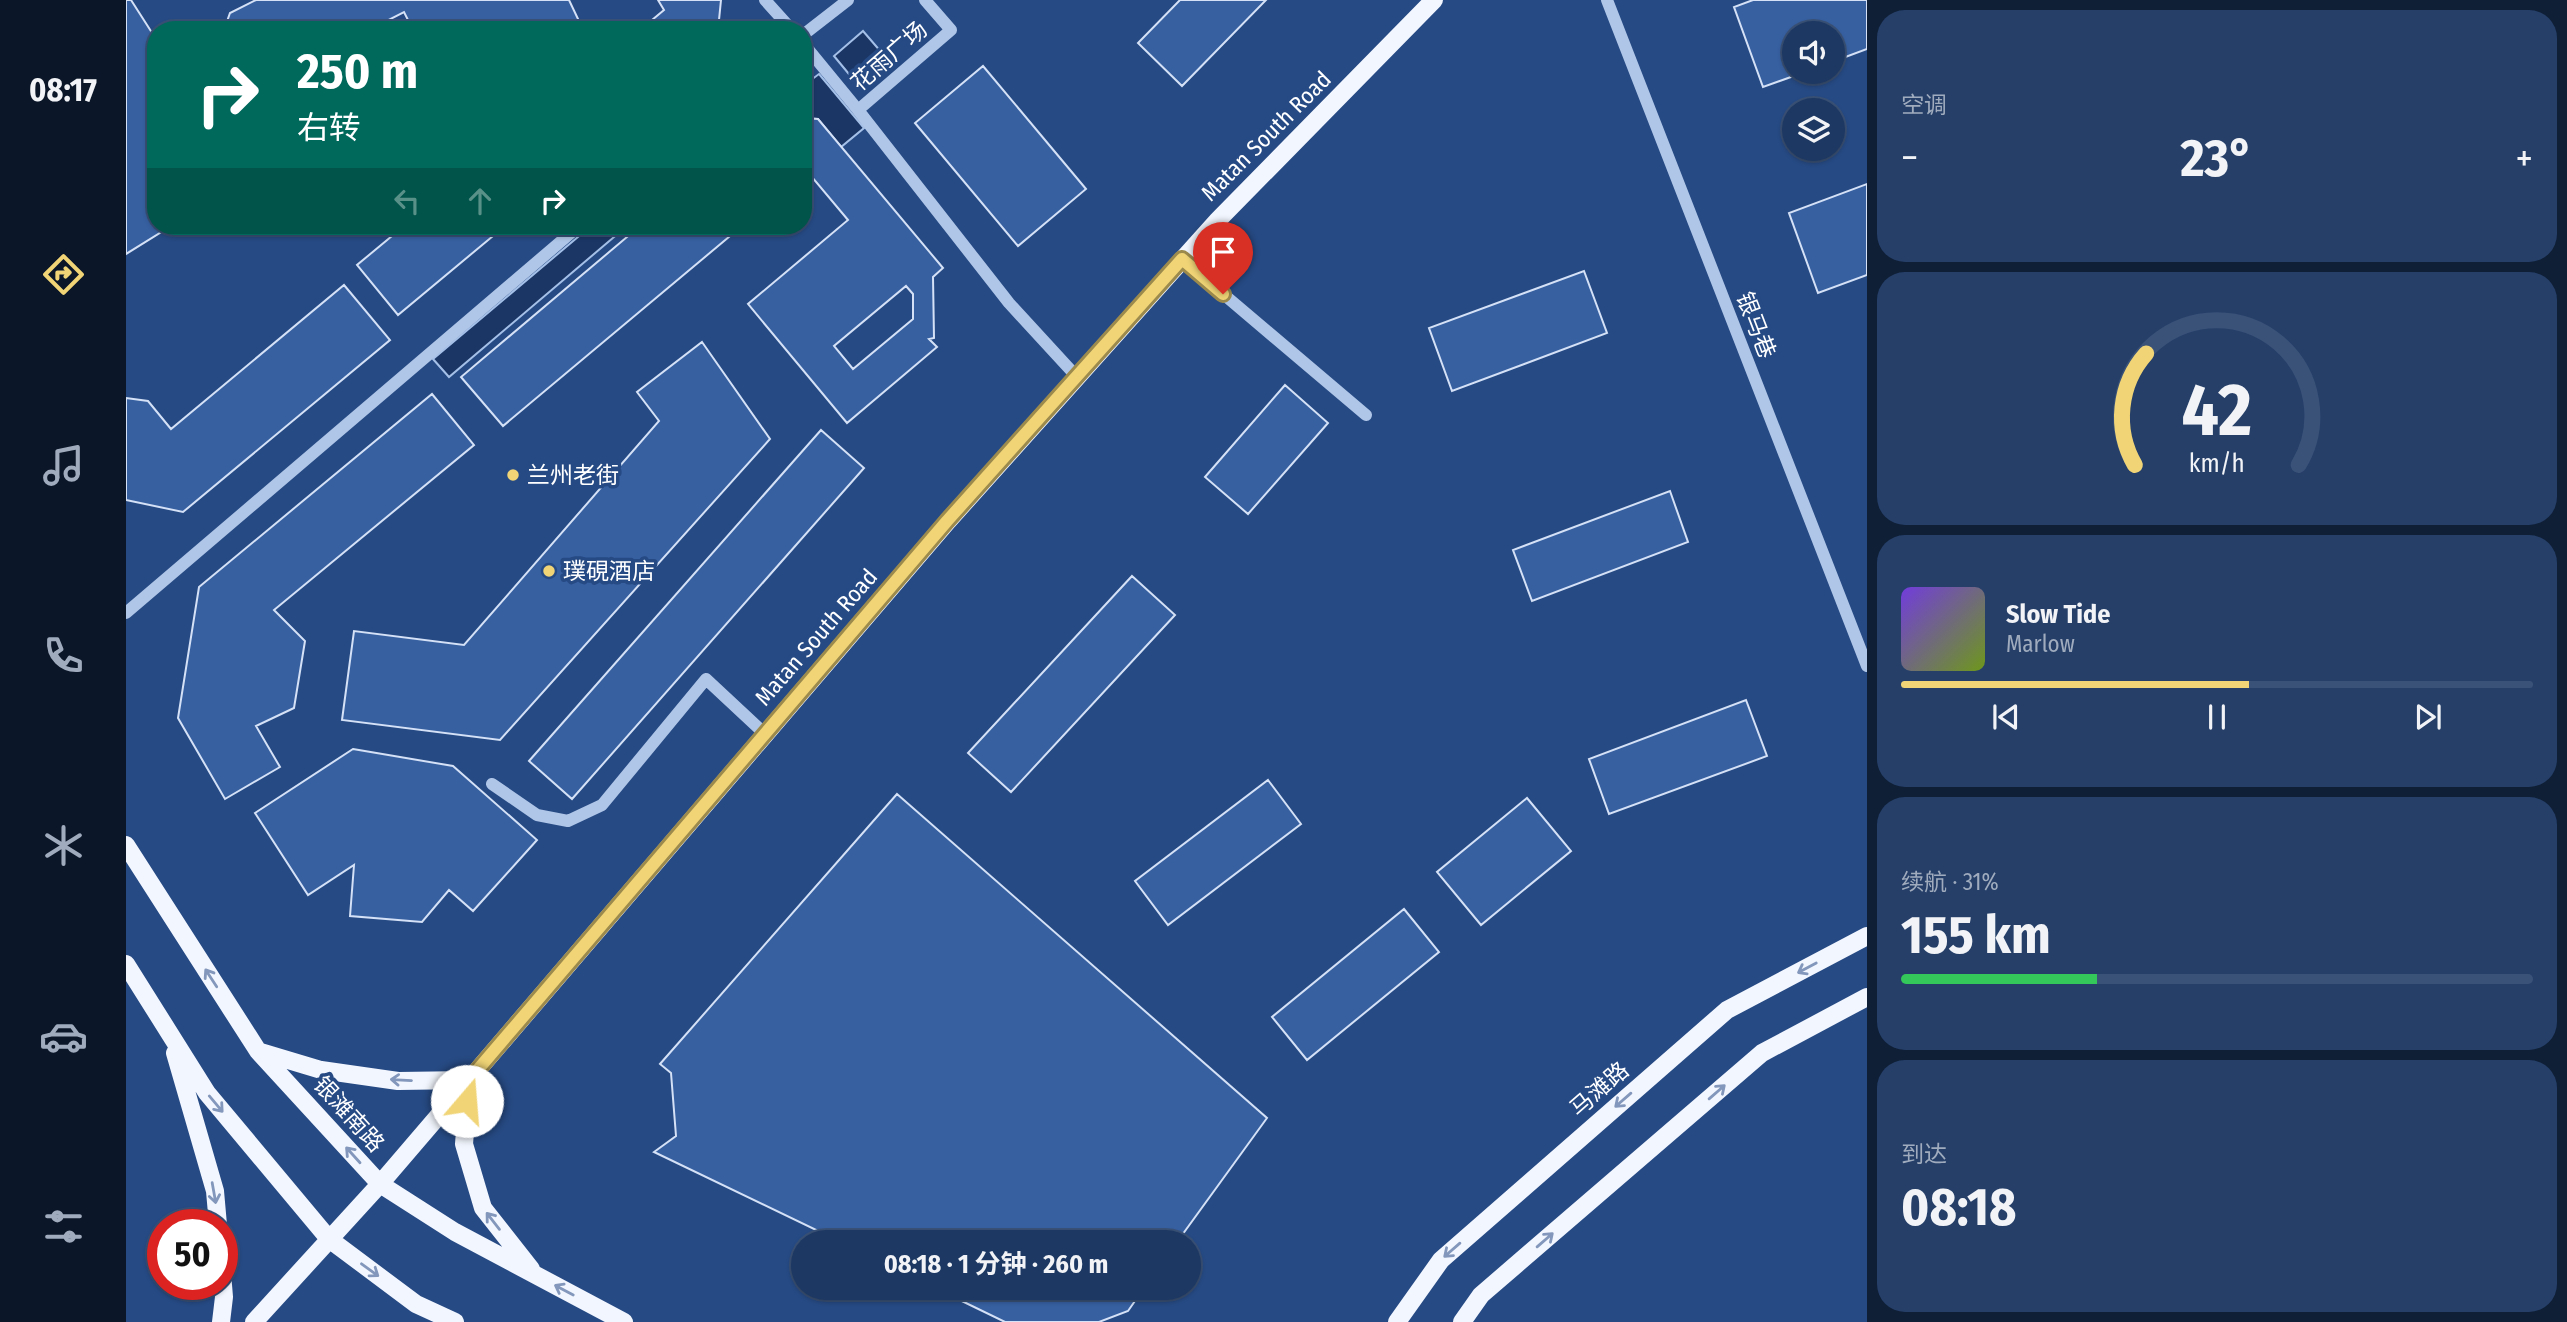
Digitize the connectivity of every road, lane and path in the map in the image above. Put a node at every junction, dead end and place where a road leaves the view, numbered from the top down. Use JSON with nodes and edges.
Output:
{"nodes":[{"id":1,"x":765,"y":0,"type":"edge"},
{"id":2,"x":848,"y":0,"type":"edge"},
{"id":3,"x":925,"y":0,"type":"edge"},
{"id":4,"x":1434,"y":0,"type":"edge"},
{"id":5,"x":1607,"y":0,"type":"edge"},
{"id":6,"x":784,"y":21,"type":"edge"},
{"id":7,"x":812,"y":28,"type":"edge"},
{"id":8,"x":812,"y":54,"type":"edge"},
{"id":9,"x":858,"y":110,"type":"junction"},
{"id":10,"x":568,"y":235,"type":"edge"},
{"id":11,"x":1182,"y":259,"type":"junction"},
{"id":12,"x":1077,"y":377,"type":"junction"},
{"id":13,"x":1366,"y":415,"type":"dead end"},
{"id":14,"x":126,"y":613,"type":"edge"},
{"id":15,"x":1867,"y":666,"type":"edge"},
{"id":16,"x":765,"y":734,"type":"junction"},
{"id":17,"x":492,"y":784,"type":"dead end"},
{"id":18,"x":126,"y":845,"type":"edge"},
{"id":19,"x":1867,"y":936,"type":"edge"},
{"id":20,"x":126,"y":964,"type":"edge"},
{"id":21,"x":1867,"y":997,"type":"edge"},
{"id":22,"x":169,"y":1032,"type":"junction"},
{"id":23,"x":258,"y":1051,"type":"junction"},
{"id":24,"x":469,"y":1080,"type":"junction"},
{"id":25,"x":380,"y":1184,"type":"junction"},
{"id":26,"x":217,"y":1209,"type":"edge"},
{"id":27,"x":328,"y":1239,"type":"junction"},
{"id":28,"x":535,"y":1275,"type":"junction"},
{"id":29,"x":225,"y":1300,"type":"edge"},
{"id":30,"x":221,"y":1322,"type":"edge"},
{"id":31,"x":254,"y":1322,"type":"edge"},
{"id":32,"x":455,"y":1322,"type":"edge"},
{"id":33,"x":624,"y":1322,"type":"edge"},
{"id":34,"x":1397,"y":1322,"type":"edge"},
{"id":35,"x":1462,"y":1322,"type":"edge"}],
"edges":[{"from":1,"to":6,"type":"street"},
{"from":2,"to":7,"type":"street"},
{"from":3,"to":9,"type":"street","name":"花雨广场"},
{"from":4,"to":11,"type":"main road","name":"Matan South Road"},
{"from":5,"to":15,"type":"street","name":"银马巷"},
{"from":8,"to":9,"type":"street","name":"花雨广场"},
{"from":9,"to":12,"type":"street"},
{"from":10,"to":14,"type":"street"},
{"from":11,"to":12,"type":"main road","name":"Matan South Road"},
{"from":11,"to":13,"type":"street"},
{"from":12,"to":16,"type":"main road","name":"Matan South Road"},
{"from":16,"to":17,"type":"street"},
{"from":16,"to":24,"type":"main road","name":"Matan South Road"},
{"from":23,"to":18,"type":"main road","name":"银滩南路","one_way":true},
{"from":19,"to":34,"type":"main road","name":"马滩路","one_way":true},
{"from":20,"to":22,"type":"main road"},
{"from":35,"to":21,"type":"main road","one_way":true},
{"from":22,"to":26,"type":"main road","one_way":true},
{"from":22,"to":27,"type":"main road","one_way":true},
{"from":24,"to":23,"type":"main road","one_way":true},
{"from":25,"to":23,"type":"main road","name":"银滩南路","one_way":true},
{"from":24,"to":25,"type":"main road","name":"Matan South Road"},
{"from":28,"to":24,"type":"main road","one_way":true},
{"from":25,"to":27,"type":"main road","name":"Matan South Road"},
{"from":25,"to":28,"type":"main road","name":"银滩南路"},
{"from":27,"to":31,"type":"main road","name":"Matan South Road"},
{"from":27,"to":32,"type":"main road","one_way":true},
{"from":33,"to":28,"type":"main road","name":"银滩南路","one_way":true},
{"from":29,"to":30,"type":"main road"}]}
